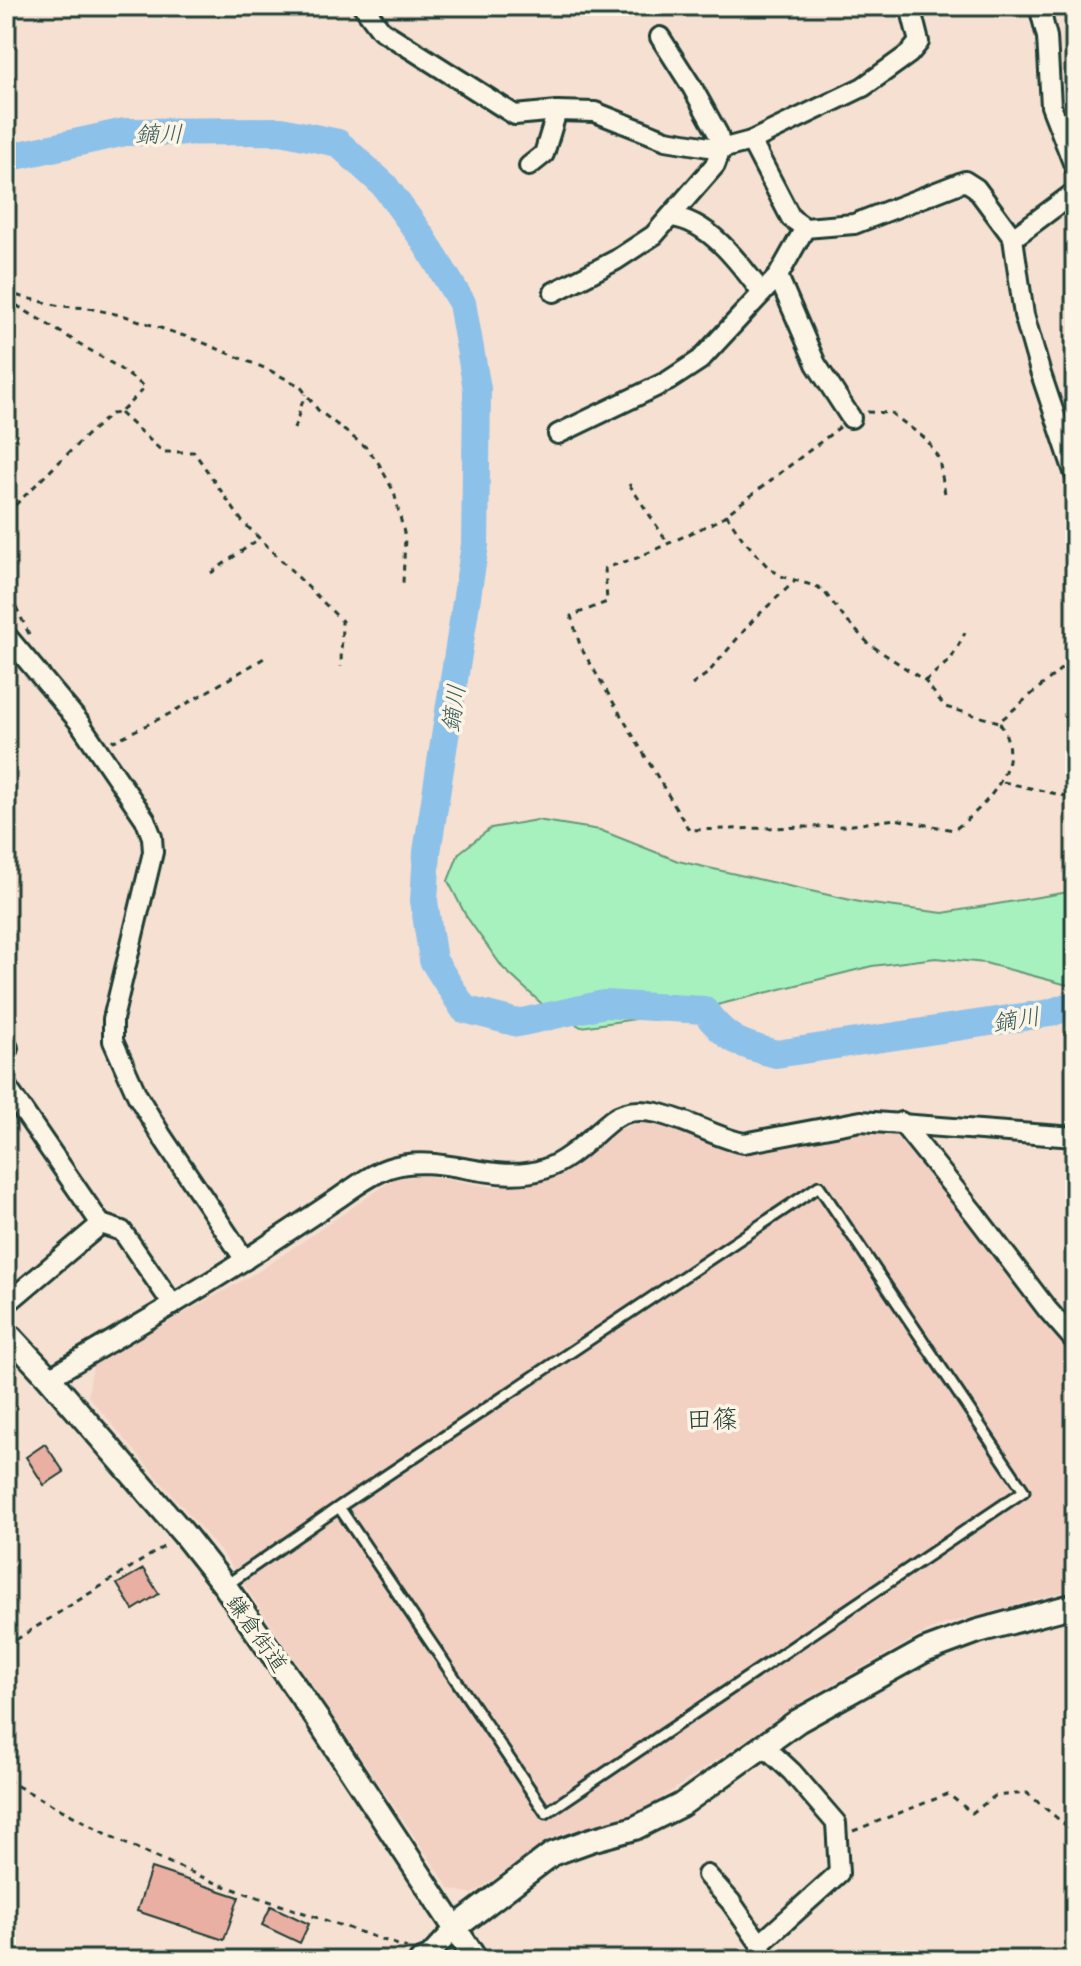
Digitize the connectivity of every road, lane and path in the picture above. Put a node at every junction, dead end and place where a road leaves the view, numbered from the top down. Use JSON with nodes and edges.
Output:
{"nodes":[{"id":1,"x":363,"y":6,"type":"edge"},
{"id":2,"x":910,"y":6,"type":"edge"},
{"id":3,"x":1039,"y":6,"type":"edge"},
{"id":4,"x":660,"y":37,"type":"dead end"},
{"id":5,"x":557,"y":111,"type":"junction"},
{"id":6,"x":751,"y":141,"type":"junction"},
{"id":7,"x":721,"y":149,"type":"junction"},
{"id":8,"x":529,"y":166,"type":"dead end"},
{"id":9,"x":1075,"y":168,"type":"edge"},
{"id":10,"x":1074,"y":193,"type":"edge"},
{"id":11,"x":671,"y":217,"type":"junction"},
{"id":12,"x":805,"y":228,"type":"junction"},
{"id":13,"x":1013,"y":238,"type":"junction"},
{"id":14,"x":778,"y":276,"type":"junction"},
{"id":15,"x":554,"y":292,"type":"dead end"},
{"id":16,"x":6,"y":293,"type":"edge"},
{"id":17,"x":762,"y":293,"type":"junction"},
{"id":18,"x":6,"y":299,"type":"edge"},
{"id":19,"x":305,"y":394,"type":"junction"},
{"id":20,"x":120,"y":413,"type":"junction"},
{"id":21,"x":851,"y":418,"type":"junction"},
{"id":22,"x":294,"y":429,"type":"dead end"},
{"id":23,"x":558,"y":434,"type":"dead end"},
{"id":24,"x":1075,"y":475,"type":"edge"},
{"id":25,"x":629,"y":484,"type":"dead end"},
{"id":26,"x":945,"y":494,"type":"dead end"},
{"id":27,"x":6,"y":514,"type":"edge"},
{"id":28,"x":726,"y":514,"type":"junction"},
{"id":29,"x":260,"y":538,"type":"junction"},
{"id":30,"x":668,"y":543,"type":"junction"},
{"id":31,"x":211,"y":573,"type":"dead end"},
{"id":32,"x":795,"y":581,"type":"junction"},
{"id":33,"x":403,"y":583,"type":"dead end"},
{"id":34,"x":965,"y":633,"type":"dead end"},
{"id":35,"x":6,"y":635,"type":"edge"},
{"id":36,"x":266,"y":657,"type":"dead end"},
{"id":37,"x":1075,"y":657,"type":"edge"},
{"id":38,"x":341,"y":667,"type":"dead end"},
{"id":39,"x":925,"y":681,"type":"junction"},
{"id":40,"x":692,"y":685,"type":"dead end"},
{"id":41,"x":999,"y":722,"type":"junction"},
{"id":42,"x":105,"y":736,"type":"dead end"},
{"id":43,"x":1003,"y":782,"type":"junction"},
{"id":44,"x":1075,"y":798,"type":"edge"},
{"id":45,"x":6,"y":1045,"type":"edge"},
{"id":46,"x":6,"y":1053,"type":"edge"},
{"id":47,"x":6,"y":1086,"type":"edge"},
{"id":48,"x":901,"y":1122,"type":"junction"},
{"id":49,"x":1075,"y":1137,"type":"edge"},
{"id":50,"x":101,"y":1224,"type":"junction"},
{"id":51,"x":245,"y":1260,"type":"junction"},
{"id":52,"x":6,"y":1304,"type":"edge"},
{"id":53,"x":173,"y":1305,"type":"junction"},
{"id":54,"x":6,"y":1332,"type":"edge"},
{"id":55,"x":1075,"y":1341,"type":"edge"},
{"id":56,"x":49,"y":1378,"type":"junction"},
{"id":57,"x":339,"y":1507,"type":"junction"},
{"id":58,"x":183,"y":1533,"type":"junction"},
{"id":59,"x":225,"y":1586,"type":"junction"},
{"id":60,"x":1075,"y":1605,"type":"edge"},
{"id":61,"x":6,"y":1646,"type":"edge"},
{"id":62,"x":763,"y":1745,"type":"junction"},
{"id":63,"x":6,"y":1780,"type":"edge"},
{"id":64,"x":1075,"y":1833,"type":"edge"},
{"id":65,"x":837,"y":1838,"type":"junction"},
{"id":66,"x":707,"y":1875,"type":"dead end"},
{"id":67,"x":455,"y":1928,"type":"junction"},
{"id":68,"x":763,"y":1952,"type":"edge"},
{"id":69,"x":424,"y":1958,"type":"edge"},
{"id":70,"x":476,"y":1960,"type":"edge"}],
"edges":[{"from":1,"to":5,"type":"street"},
{"from":2,"to":6,"type":"street"},
{"from":3,"to":9,"type":"street"},
{"from":4,"to":7,"type":"street"},
{"from":5,"to":7,"type":"street"},
{"from":5,"to":8,"type":"street"},
{"from":6,"to":7,"type":"street"},
{"from":6,"to":12,"type":"street"},
{"from":7,"to":11,"type":"street"},
{"from":10,"to":13,"type":"street"},
{"from":11,"to":15,"type":"street"},
{"from":11,"to":17,"type":"street"},
{"from":12,"to":13,"type":"street"},
{"from":12,"to":14,"type":"street"},
{"from":13,"to":24,"type":"street"},
{"from":14,"to":17,"type":"street"},
{"from":14,"to":21,"type":"street"},
{"from":16,"to":19,"type":"path"},
{"from":17,"to":23,"type":"street"},
{"from":18,"to":20,"type":"path"},
{"from":19,"to":22,"type":"path"},
{"from":19,"to":33,"type":"path"},
{"from":20,"to":27,"type":"path"},
{"from":20,"to":29,"type":"path"},
{"from":21,"to":26,"type":"path"},
{"from":21,"to":28,"type":"path"},
{"from":25,"to":30,"type":"path"},
{"from":28,"to":30,"type":"path"},
{"from":28,"to":32,"type":"path"},
{"from":29,"to":31,"type":"path"},
{"from":29,"to":38,"type":"path"},
{"from":30,"to":43,"type":"path"},
{"from":32,"to":39,"type":"path"},
{"from":32,"to":40,"type":"path"},
{"from":34,"to":39,"type":"path"},
{"from":35,"to":51,"type":"street"},
{"from":36,"to":42,"type":"path"},
{"from":37,"to":41,"type":"path"},
{"from":39,"to":41,"type":"path"},
{"from":41,"to":43,"type":"path"},
{"from":43,"to":44,"type":"path"},
{"from":45,"to":46,"type":"street"},
{"from":47,"to":50,"type":"street"},
{"from":48,"to":49,"type":"street"},
{"from":48,"to":51,"type":"street"},
{"from":48,"to":55,"type":"street"},
{"from":50,"to":52,"type":"street"},
{"from":50,"to":53,"type":"street"},
{"from":51,"to":53,"type":"street"},
{"from":53,"to":56,"type":"street"},
{"from":54,"to":56,"type":"street","name":"鎌倉街道"},
{"from":56,"to":58,"type":"street","name":"鎌倉街道"},
{"from":57,"to":57,"type":"lane"},
{"from":57,"to":59,"type":"lane"},
{"from":58,"to":59,"type":"street","name":"鎌倉街道"},
{"from":58,"to":61,"type":"path"},
{"from":59,"to":67,"type":"street","name":"鎌倉街道"},
{"from":60,"to":62,"type":"street"},
{"from":62,"to":65,"type":"street"},
{"from":62,"to":67,"type":"street"},
{"from":63,"to":69,"type":"path"},
{"from":64,"to":65,"type":"path"},
{"from":65,"to":68,"type":"street"},
{"from":66,"to":68,"type":"street"},
{"from":67,"to":69,"type":"street"},
{"from":67,"to":70,"type":"street","name":"鎌倉街道"}]}
